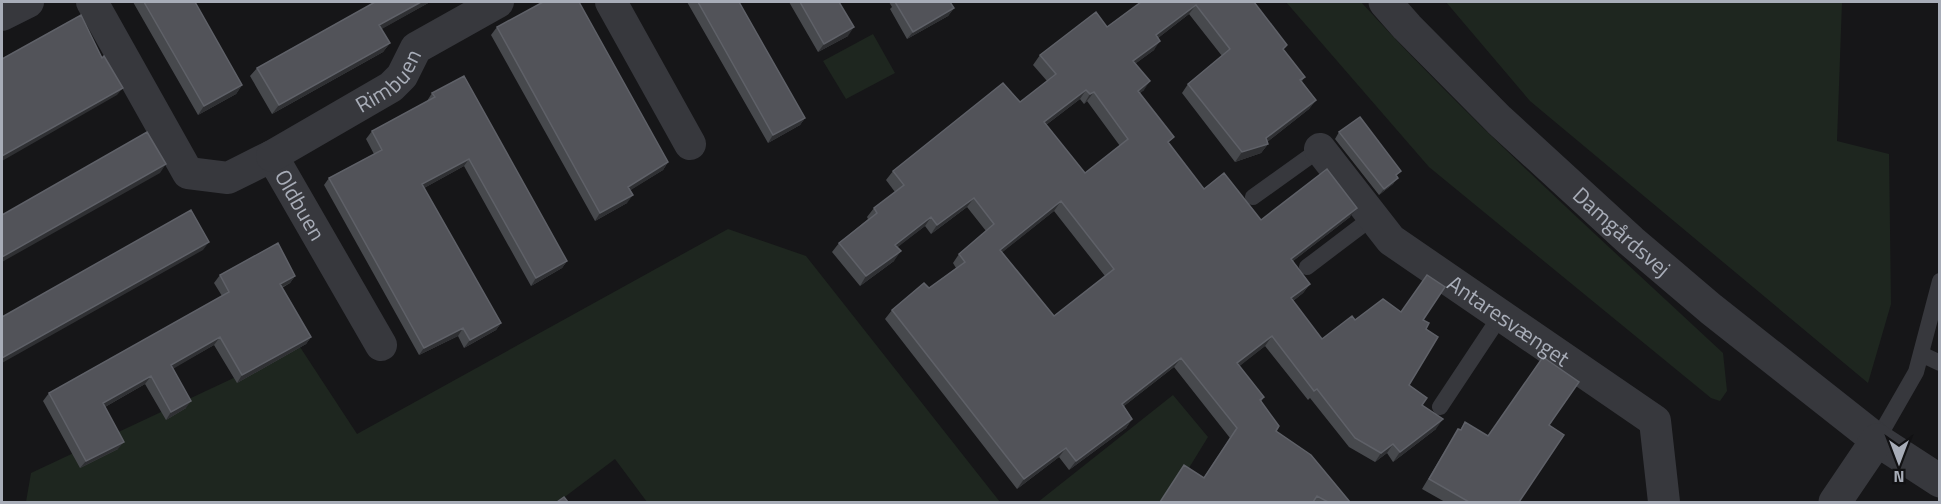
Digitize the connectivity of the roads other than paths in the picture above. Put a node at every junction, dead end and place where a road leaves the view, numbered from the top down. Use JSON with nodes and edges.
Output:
{"nodes":[{"id":1,"x":28,"y":2,"type":"edge"},
{"id":2,"x":92,"y":2,"type":"edge"},
{"id":3,"x":498,"y":2,"type":"edge"},
{"id":4,"x":611,"y":2,"type":"edge"},
{"id":5,"x":1385,"y":2,"type":"edge"},
{"id":6,"x":2,"y":15,"type":"edge"},
{"id":7,"x":690,"y":144,"type":"dead end"},
{"id":8,"x":1320,"y":149,"type":"joint"},
{"id":9,"x":272,"y":156,"type":"junction"},
{"id":10,"x":1253,"y":197,"type":"dead end"},
{"id":11,"x":1373,"y":217,"type":"junction"},
{"id":12,"x":1307,"y":267,"type":"edge"},
{"id":13,"x":1940,"y":281,"type":"edge"},
{"id":14,"x":1501,"y":315,"type":"junction"},
{"id":15,"x":381,"y":345,"type":"dead end"},
{"id":16,"x":1921,"y":354,"type":"junction"},
{"id":17,"x":1940,"y":363,"type":"edge"},
{"id":18,"x":1440,"y":407,"type":"dead end"},
{"id":19,"x":1877,"y":440,"type":"junction"},
{"id":20,"x":1940,"y":481,"type":"edge"},
{"id":21,"x":1664,"y":498,"type":"edge"},
{"id":22,"x":1835,"y":502,"type":"edge"}],
"edges":[{"from":1,"to":6,"type":"street"},
{"from":2,"to":9,"type":"street","name":"Oldbuen"},
{"from":3,"to":9,"type":"street","name":"Rimbuen"},
{"from":4,"to":7,"type":"street"},
{"from":5,"to":19,"type":"street","name":"Damgårdsvej"},
{"from":8,"to":10,"type":"lane"},
{"from":8,"to":11,"type":"street","name":"Antaresvænget"},
{"from":9,"to":15,"type":"street","name":"Oldbuen"},
{"from":11,"to":12,"type":"lane"},
{"from":11,"to":14,"type":"street","name":"Antaresvænget"},
{"from":13,"to":16,"type":"lane"},
{"from":14,"to":18,"type":"lane"},
{"from":14,"to":21,"type":"street","name":"Antaresvænget"},
{"from":16,"to":17,"type":"lane"},
{"from":16,"to":19,"type":"lane"},
{"from":19,"to":20,"type":"street","name":"Damgårdsvej"},
{"from":19,"to":22,"type":"street"}]}
